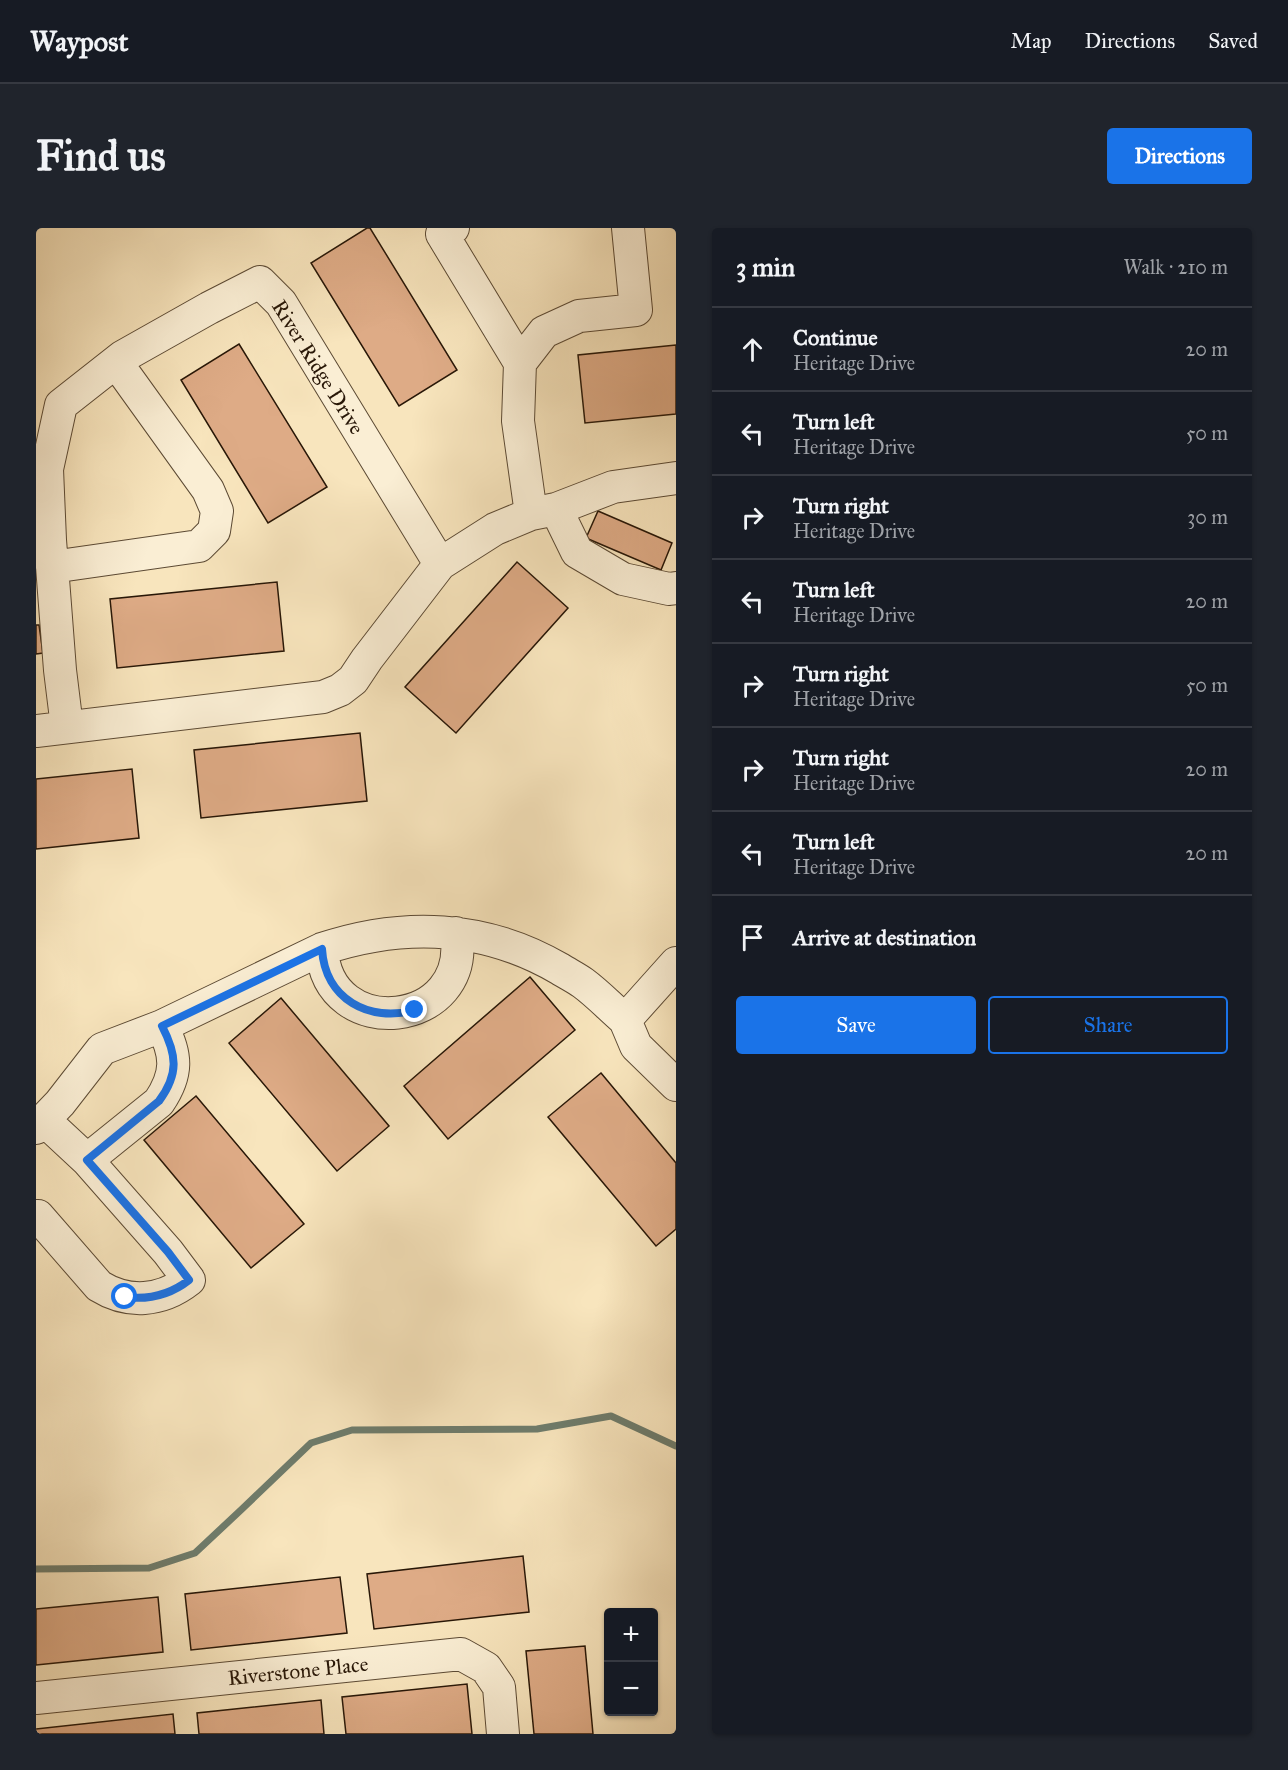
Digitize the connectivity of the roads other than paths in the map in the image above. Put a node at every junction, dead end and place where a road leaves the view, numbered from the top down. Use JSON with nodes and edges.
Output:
{"nodes":[{"id":1,"x":453,"y":228,"type":"edge"},
{"id":2,"x":628,"y":228,"type":"edge"},
{"id":3,"x":116,"y":362,"type":"junction"},
{"id":4,"x":520,"y":363,"type":"junction"},
{"id":5,"x":676,"y":478,"type":"edge"},
{"id":6,"x":543,"y":512,"type":"junction"},
{"id":7,"x":440,"y":564,"type":"junction"},
{"id":8,"x":52,"y":567,"type":"junction"},
{"id":9,"x":676,"y":588,"type":"edge"},
{"id":10,"x":46,"y":615,"type":"edge"},
{"id":11,"x":67,"y":727,"type":"junction"},
{"id":12,"x":36,"y":731,"type":"edge"},
{"id":13,"x":456,"y":933,"type":"junction"},
{"id":14,"x":322,"y":949,"type":"junction"},
{"id":15,"x":676,"y":963,"type":"edge"},
{"id":16,"x":625,"y":1020,"type":"junction"},
{"id":17,"x":162,"y":1026,"type":"junction"},
{"id":18,"x":674,"y":1079,"type":"edge"},
{"id":19,"x":40,"y":1124,"type":"edge"},
{"id":20,"x":87,"y":1160,"type":"junction"},
{"id":21,"x":36,"y":1216,"type":"edge"},
{"id":22,"x":36,"y":1698,"type":"edge"},
{"id":23,"x":503,"y":1734,"type":"edge"}],
"edges":[{"from":1,"to":4,"type":"street"},
{"from":2,"to":4,"type":"street"},
{"from":3,"to":7,"type":"street","name":"River Ridge Drive"},
{"from":3,"to":8,"type":"street","name":"River Ridge Drive"},
{"from":3,"to":8,"type":"street"},
{"from":4,"to":6,"type":"street"},
{"from":5,"to":6,"type":"street"},
{"from":6,"to":7,"type":"street"},
{"from":6,"to":9,"type":"street"},
{"from":7,"to":11,"type":"street"},
{"from":8,"to":10,"type":"street","name":"River Ridge Drive"},
{"from":10,"to":11,"type":"street","name":"River Ridge Drive"},
{"from":11,"to":12,"type":"street"},
{"from":13,"to":14,"type":"street"},
{"from":13,"to":14,"type":"street"},
{"from":13,"to":16,"type":"street"},
{"from":14,"to":17,"type":"street"},
{"from":15,"to":16,"type":"street"},
{"from":16,"to":18,"type":"street"},
{"from":17,"to":19,"type":"street"},
{"from":17,"to":20,"type":"street"},
{"from":19,"to":20,"type":"street"},
{"from":20,"to":21,"type":"street"},
{"from":22,"to":23,"type":"street","name":"Riverstone Place"}]}
